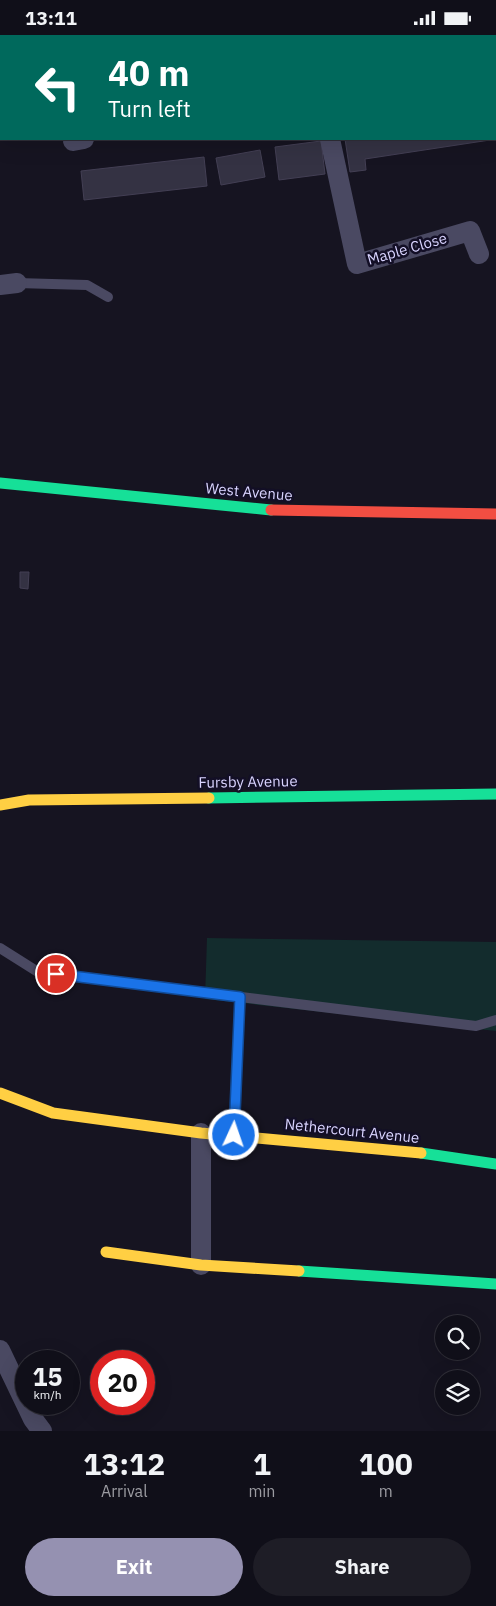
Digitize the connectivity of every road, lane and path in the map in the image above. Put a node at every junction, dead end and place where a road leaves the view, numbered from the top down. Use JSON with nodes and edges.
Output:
{"nodes":[{"id":1,"x":330,"y":140,"type":"edge"},
{"id":2,"x":479,"y":254,"type":"dead end"},
{"id":3,"x":8,"y":284,"type":"edge"},
{"id":4,"x":108,"y":297,"type":"dead end"},
{"id":5,"x":0,"y":483,"type":"edge"},
{"id":6,"x":496,"y":514,"type":"edge"},
{"id":7,"x":496,"y":794,"type":"edge"},
{"id":8,"x":0,"y":805,"type":"edge"},
{"id":9,"x":0,"y":948,"type":"edge"},
{"id":10,"x":240,"y":997,"type":"junction"},
{"id":11,"x":496,"y":1020,"type":"edge"},
{"id":12,"x":0,"y":1093,"type":"edge"},
{"id":13,"x":200,"y":1133,"type":"junction"},
{"id":14,"x":234,"y":1135,"type":"junction"},
{"id":15,"x":496,"y":1164,"type":"edge"},
{"id":16,"x":106,"y":1252,"type":"dead end"},
{"id":17,"x":200,"y":1265,"type":"junction"},
{"id":18,"x":496,"y":1284,"type":"edge"},
{"id":19,"x":0,"y":1350,"type":"edge"},
{"id":20,"x":42,"y":1431,"type":"edge"}],
"edges":[{"from":1,"to":2,"type":"street","name":"Maple Close"},
{"from":3,"to":4,"type":"lane"},
{"from":5,"to":6,"type":"street","name":"West Avenue"},
{"from":7,"to":8,"type":"street","name":"Fursby Avenue"},
{"from":9,"to":10,"type":"lane"},
{"from":10,"to":11,"type":"lane"},
{"from":10,"to":14,"type":"lane"},
{"from":12,"to":13,"type":"street","name":"Nethercourt Avenue"},
{"from":13,"to":14,"type":"street","name":"Nethercourt Avenue"},
{"from":13,"to":17,"type":"street"},
{"from":14,"to":15,"type":"street","name":"Nethercourt Avenue"},
{"from":16,"to":17,"type":"street"},
{"from":17,"to":18,"type":"street"},
{"from":19,"to":20,"type":"street"}]}
